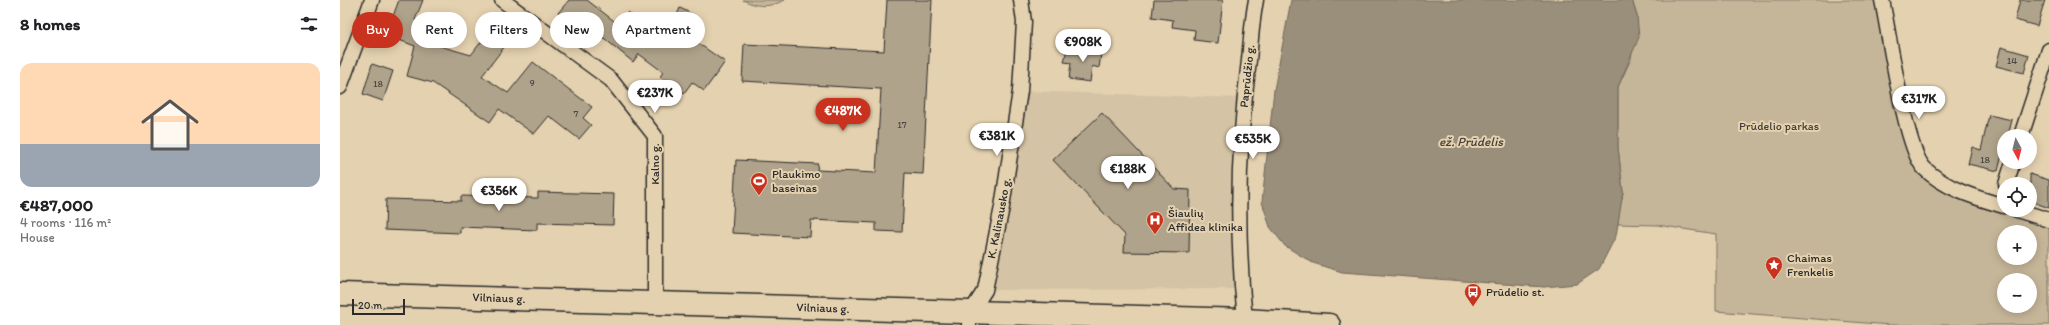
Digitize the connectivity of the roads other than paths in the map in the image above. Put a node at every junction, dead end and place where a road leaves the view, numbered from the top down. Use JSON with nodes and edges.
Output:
{"nodes":[{"id":1,"x":372,"y":0,"type":"edge"},
{"id":2,"x":502,"y":0,"type":"edge"},
{"id":3,"x":1021,"y":0,"type":"edge"},
{"id":4,"x":1256,"y":0,"type":"edge"},
{"id":5,"x":1882,"y":0,"type":"edge"},
{"id":6,"x":2049,"y":50,"type":"edge"},
{"id":7,"x":340,"y":87,"type":"edge"},
{"id":8,"x":2023,"y":129,"type":"edge"},
{"id":9,"x":1997,"y":203,"type":"edge"},
{"id":10,"x":2037,"y":216,"type":"edge"},
{"id":11,"x":2049,"y":220,"type":"edge"},
{"id":12,"x":340,"y":294,"type":"edge"},
{"id":13,"x":655,"y":303,"type":"junction"},
{"id":14,"x":969,"y":319,"type":"edge"},
{"id":15,"x":1245,"y":320,"type":"junction"},
{"id":16,"x":1329,"y":325,"type":"edge"}],
"edges":[{"from":1,"to":7,"type":"street"},
{"from":2,"to":13,"type":"street","name":"Kalno g."},
{"from":3,"to":14,"type":"street","name":"K. Kalinausko g."},
{"from":4,"to":15,"type":"street","name":"Paprūdžio g."},
{"from":5,"to":9,"type":"street"},
{"from":6,"to":8,"type":"street"},
{"from":10,"to":11,"type":"street"},
{"from":12,"to":13,"type":"highway","name":"Vilniaus g."},
{"from":13,"to":14,"type":"highway","name":"Vilniaus g."},
{"from":14,"to":15,"type":"highway","name":"Vilniaus g."},
{"from":15,"to":16,"type":"highway","name":"Vilniaus g."}]}
